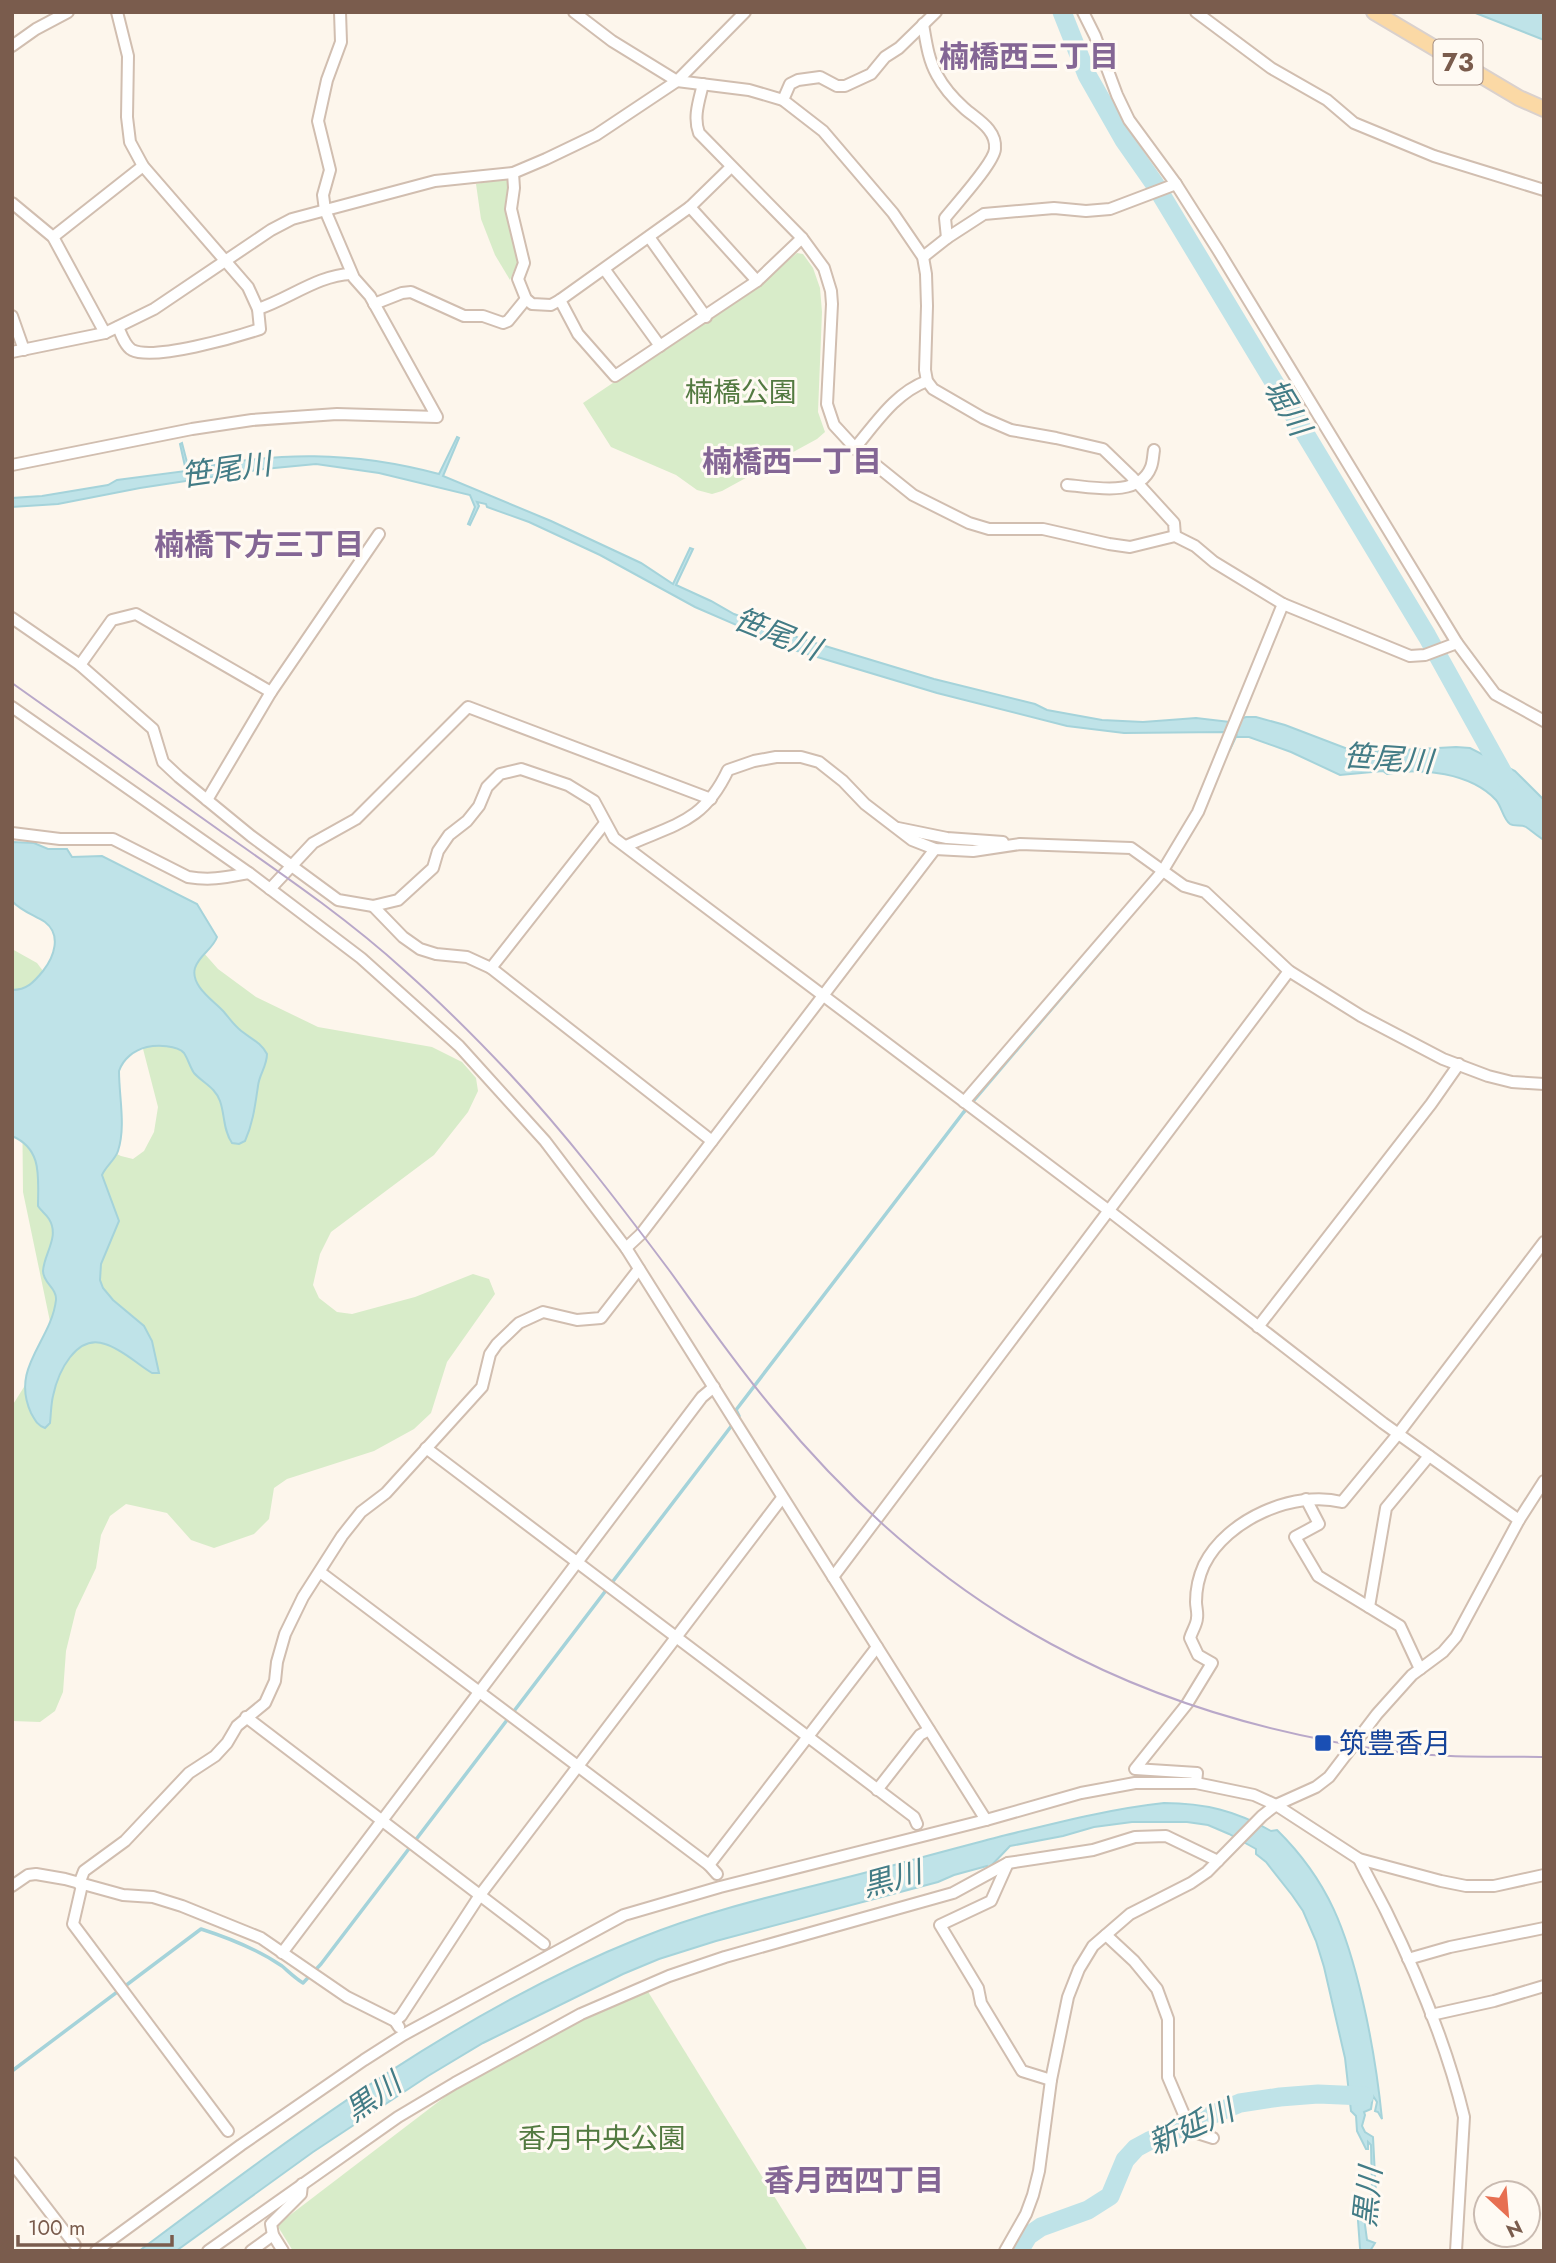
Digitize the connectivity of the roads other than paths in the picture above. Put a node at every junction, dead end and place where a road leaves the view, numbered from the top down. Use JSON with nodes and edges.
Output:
{"nodes":[{"id":1,"x":68,"y":12,"type":"edge"},
{"id":2,"x":117,"y":12,"type":"edge"},
{"id":3,"x":340,"y":12,"type":"edge"},
{"id":4,"x":574,"y":12,"type":"edge"},
{"id":5,"x":744,"y":12,"type":"edge"},
{"id":6,"x":936,"y":12,"type":"edge"},
{"id":7,"x":1083,"y":12,"type":"edge"},
{"id":8,"x":1195,"y":12,"type":"edge"},
{"id":9,"x":1374,"y":12,"type":"edge"},
{"id":10,"x":923,"y":23,"type":"junction"},
{"id":11,"x":12,"y":46,"type":"edge"},
{"id":12,"x":677,"y":81,"type":"junction"},
{"id":13,"x":703,"y":84,"type":"junction"},
{"id":14,"x":783,"y":100,"type":"junction"},
{"id":15,"x":1544,"y":110,"type":"edge"},
{"id":16,"x":142,"y":166,"type":"junction"},
{"id":17,"x":731,"y":167,"type":"junction"},
{"id":18,"x":513,"y":173,"type":"junction"},
{"id":19,"x":1174,"y":185,"type":"junction"},
{"id":20,"x":1544,"y":190,"type":"edge"},
{"id":21,"x":12,"y":203,"type":"edge"},
{"id":22,"x":690,"y":207,"type":"junction"},
{"id":23,"x":325,"y":211,"type":"junction"},
{"id":24,"x":53,"y":237,"type":"junction"},
{"id":25,"x":649,"y":237,"type":"junction"},
{"id":26,"x":802,"y":238,"type":"junction"},
{"id":27,"x":947,"y":238,"type":"junction"},
{"id":28,"x":923,"y":257,"type":"junction"},
{"id":29,"x":226,"y":261,"type":"junction"},
{"id":30,"x":605,"y":270,"type":"junction"},
{"id":31,"x":351,"y":274,"type":"junction"},
{"id":32,"x":757,"y":281,"type":"junction"},
{"id":33,"x":526,"y":299,"type":"junction"},
{"id":34,"x":560,"y":300,"type":"junction"},
{"id":35,"x":374,"y":304,"type":"junction"},
{"id":36,"x":258,"y":309,"type":"junction"},
{"id":37,"x":12,"y":316,"type":"edge"},
{"id":38,"x":706,"y":317,"type":"junction"},
{"id":39,"x":118,"y":327,"type":"junction"},
{"id":40,"x":105,"y":333,"type":"junction"},
{"id":41,"x":660,"y":346,"type":"junction"},
{"id":42,"x":24,"y":350,"type":"junction"},
{"id":43,"x":12,"y":352,"type":"edge"},
{"id":44,"x":926,"y":381,"type":"junction"},
{"id":45,"x":855,"y":448,"type":"junction"},
{"id":46,"x":1154,"y":450,"type":"dead end"},
{"id":47,"x":12,"y":465,"type":"edge"},
{"id":48,"x":1138,"y":484,"type":"junction"},
{"id":49,"x":1067,"y":485,"type":"dead end"},
{"id":50,"x":380,"y":534,"type":"dead end"},
{"id":51,"x":1175,"y":536,"type":"junction"},
{"id":52,"x":1283,"y":604,"type":"junction"},
{"id":53,"x":12,"y":618,"type":"edge"},
{"id":54,"x":1455,"y":644,"type":"junction"},
{"id":55,"x":80,"y":665,"type":"junction"},
{"id":56,"x":271,"y":692,"type":"junction"},
{"id":57,"x":12,"y":707,"type":"edge"},
{"id":58,"x":1544,"y":721,"type":"edge"},
{"id":59,"x":711,"y":799,"type":"junction"},
{"id":60,"x":207,"y":800,"type":"junction"},
{"id":61,"x":605,"y":823,"type":"junction"},
{"id":62,"x":895,"y":827,"type":"junction"},
{"id":63,"x":12,"y":833,"type":"edge"},
{"id":64,"x":1020,"y":844,"type":"junction"},
{"id":65,"x":626,"y":846,"type":"junction"},
{"id":66,"x":935,"y":849,"type":"junction"},
{"id":67,"x":291,"y":865,"type":"junction"},
{"id":68,"x":1162,"y":872,"type":"junction"},
{"id":69,"x":249,"y":873,"type":"junction"},
{"id":70,"x":270,"y":889,"type":"junction"},
{"id":71,"x":373,"y":906,"type":"junction"},
{"id":72,"x":491,"y":968,"type":"junction"},
{"id":73,"x":1289,"y":971,"type":"junction"},
{"id":74,"x":824,"y":994,"type":"junction"},
{"id":75,"x":1459,"y":1064,"type":"junction"},
{"id":76,"x":1544,"y":1084,"type":"edge"},
{"id":77,"x":964,"y":1102,"type":"junction"},
{"id":78,"x":712,"y":1141,"type":"junction"},
{"id":79,"x":1108,"y":1210,"type":"junction"},
{"id":80,"x":1544,"y":1242,"type":"edge"},
{"id":81,"x":626,"y":1248,"type":"junction"},
{"id":82,"x":639,"y":1269,"type":"junction"},
{"id":83,"x":1258,"y":1327,"type":"junction"},
{"id":84,"x":714,"y":1387,"type":"junction"},
{"id":85,"x":1398,"y":1434,"type":"junction"},
{"id":86,"x":426,"y":1448,"type":"junction"},
{"id":87,"x":1429,"y":1456,"type":"junction"},
{"id":88,"x":1544,"y":1481,"type":"edge"},
{"id":89,"x":782,"y":1498,"type":"junction"},
{"id":90,"x":1306,"y":1499,"type":"junction"},
{"id":91,"x":1519,"y":1520,"type":"junction"},
{"id":92,"x":577,"y":1564,"type":"junction"},
{"id":93,"x":320,"y":1572,"type":"junction"},
{"id":94,"x":833,"y":1577,"type":"junction"},
{"id":95,"x":1368,"y":1607,"type":"junction"},
{"id":96,"x":675,"y":1637,"type":"junction"},
{"id":97,"x":877,"y":1647,"type":"junction"},
{"id":98,"x":1420,"y":1669,"type":"junction"},
{"id":99,"x":479,"y":1692,"type":"junction"},
{"id":100,"x":246,"y":1717,"type":"junction"},
{"id":101,"x":929,"y":1730,"type":"junction"},
{"id":102,"x":807,"y":1738,"type":"junction"},
{"id":103,"x":577,"y":1766,"type":"junction"},
{"id":104,"x":1196,"y":1783,"type":"junction"},
{"id":105,"x":877,"y":1790,"type":"junction"},
{"id":106,"x":1276,"y":1805,"type":"junction"},
{"id":107,"x":383,"y":1820,"type":"junction"},
{"id":108,"x":986,"y":1820,"type":"junction"},
{"id":109,"x":918,"y":1824,"type":"dead end"},
{"id":110,"x":1223,"y":1857,"type":"junction"},
{"id":111,"x":1359,"y":1858,"type":"junction"},
{"id":112,"x":1008,"y":1863,"type":"junction"},
{"id":113,"x":709,"y":1865,"type":"junction"},
{"id":114,"x":717,"y":1874,"type":"dead end"},
{"id":115,"x":1544,"y":1875,"type":"edge"},
{"id":116,"x":80,"y":1884,"type":"junction"},
{"id":117,"x":12,"y":1886,"type":"edge"},
{"id":118,"x":480,"y":1895,"type":"junction"},
{"id":119,"x":1544,"y":1928,"type":"edge"},
{"id":120,"x":1106,"y":1935,"type":"junction"},
{"id":121,"x":544,"y":1944,"type":"dead end"},
{"id":122,"x":282,"y":1953,"type":"junction"},
{"id":123,"x":1408,"y":1959,"type":"junction"},
{"id":124,"x":1544,"y":1986,"type":"edge"},
{"id":125,"x":1431,"y":2015,"type":"junction"},
{"id":126,"x":395,"y":2021,"type":"junction"},
{"id":127,"x":403,"y":2035,"type":"junction"},
{"id":128,"x":1051,"y":2080,"type":"junction"},
{"id":129,"x":228,"y":2131,"type":"dead end"},
{"id":130,"x":1213,"y":2138,"type":"dead end"},
{"id":131,"x":12,"y":2163,"type":"edge"},
{"id":132,"x":302,"y":2184,"type":"junction"},
{"id":133,"x":273,"y":2235,"type":"junction"},
{"id":134,"x":75,"y":2245,"type":"dead end"},
{"id":135,"x":96,"y":2251,"type":"edge"},
{"id":136,"x":208,"y":2251,"type":"edge"},
{"id":137,"x":251,"y":2251,"type":"edge"},
{"id":138,"x":284,"y":2251,"type":"edge"},
{"id":139,"x":1005,"y":2251,"type":"edge"},
{"id":140,"x":1456,"y":2251,"type":"edge"}],
"edges":[{"from":1,"to":11,"type":"street"},
{"from":2,"to":16,"type":"street"},
{"from":3,"to":23,"type":"street"},
{"from":4,"to":12,"type":"street"},
{"from":5,"to":12,"type":"street"},
{"from":6,"to":10,"type":"street"},
{"from":7,"to":19,"type":"street"},
{"from":8,"to":20,"type":"street"},
{"from":9,"to":15,"type":"main road","number":"73"},
{"from":10,"to":14,"type":"street"},
{"from":10,"to":27,"type":"street"},
{"from":12,"to":13,"type":"street"},
{"from":12,"to":18,"type":"street"},
{"from":13,"to":14,"type":"street"},
{"from":13,"to":17,"type":"street"},
{"from":14,"to":28,"type":"street"},
{"from":16,"to":24,"type":"street"},
{"from":16,"to":29,"type":"street"},
{"from":17,"to":22,"type":"street"},
{"from":17,"to":26,"type":"street"},
{"from":18,"to":23,"type":"street"},
{"from":18,"to":33,"type":"street"},
{"from":19,"to":27,"type":"street"},
{"from":19,"to":54,"type":"street"},
{"from":21,"to":24,"type":"street"},
{"from":22,"to":25,"type":"street"},
{"from":22,"to":32,"type":"street"},
{"from":23,"to":29,"type":"street"},
{"from":23,"to":31,"type":"street"},
{"from":24,"to":40,"type":"street"},
{"from":25,"to":30,"type":"street"},
{"from":25,"to":38,"type":"street"},
{"from":26,"to":32,"type":"street"},
{"from":26,"to":45,"type":"street"},
{"from":27,"to":28,"type":"street"},
{"from":28,"to":44,"type":"street"},
{"from":29,"to":36,"type":"street"},
{"from":29,"to":39,"type":"street"},
{"from":30,"to":34,"type":"street"},
{"from":30,"to":41,"type":"street"},
{"from":31,"to":35,"type":"street"},
{"from":31,"to":36,"type":"street"},
{"from":32,"to":38,"type":"street"},
{"from":33,"to":34,"type":"street"},
{"from":33,"to":35,"type":"street"},
{"from":34,"to":41,"type":"street"},
{"from":35,"to":47,"type":"street"},
{"from":36,"to":39,"type":"street"},
{"from":37,"to":42,"type":"street"},
{"from":38,"to":41,"type":"street"},
{"from":39,"to":40,"type":"street"},
{"from":40,"to":42,"type":"street"},
{"from":42,"to":43,"type":"street"},
{"from":44,"to":45,"type":"street"},
{"from":44,"to":48,"type":"street"},
{"from":45,"to":51,"type":"street"},
{"from":46,"to":48,"type":"street"},
{"from":48,"to":49,"type":"street"},
{"from":48,"to":51,"type":"street"},
{"from":50,"to":56,"type":"street"},
{"from":51,"to":52,"type":"street"},
{"from":52,"to":54,"type":"street"},
{"from":52,"to":68,"type":"street"},
{"from":53,"to":55,"type":"street"},
{"from":54,"to":58,"type":"street"},
{"from":55,"to":56,"type":"street"},
{"from":55,"to":60,"type":"street"},
{"from":56,"to":60,"type":"street"},
{"from":57,"to":69,"type":"street"},
{"from":59,"to":62,"type":"street"},
{"from":59,"to":65,"type":"street"},
{"from":59,"to":67,"type":"street"},
{"from":60,"to":67,"type":"street"},
{"from":61,"to":65,"type":"street"},
{"from":61,"to":71,"type":"street"},
{"from":61,"to":72,"type":"street"},
{"from":62,"to":64,"type":"street"},
{"from":62,"to":66,"type":"street"},
{"from":63,"to":69,"type":"street"},
{"from":64,"to":66,"type":"street"},
{"from":64,"to":68,"type":"street"},
{"from":65,"to":74,"type":"street"},
{"from":66,"to":74,"type":"street"},
{"from":67,"to":70,"type":"street"},
{"from":67,"to":71,"type":"street"},
{"from":68,"to":73,"type":"street"},
{"from":68,"to":77,"type":"street"},
{"from":69,"to":70,"type":"street"},
{"from":70,"to":81,"type":"street"},
{"from":71,"to":72,"type":"street"},
{"from":72,"to":78,"type":"street"},
{"from":73,"to":75,"type":"street"},
{"from":73,"to":79,"type":"street"},
{"from":74,"to":77,"type":"street"},
{"from":74,"to":78,"type":"street"},
{"from":75,"to":76,"type":"street"},
{"from":75,"to":83,"type":"street"},
{"from":77,"to":79,"type":"street"},
{"from":78,"to":81,"type":"street"},
{"from":79,"to":83,"type":"street"},
{"from":79,"to":94,"type":"street"},
{"from":80,"to":85,"type":"street"},
{"from":81,"to":82,"type":"street"},
{"from":82,"to":84,"type":"street"},
{"from":82,"to":86,"type":"street"},
{"from":83,"to":85,"type":"street"},
{"from":84,"to":89,"type":"street"},
{"from":84,"to":92,"type":"street"},
{"from":85,"to":87,"type":"street"},
{"from":85,"to":90,"type":"street"},
{"from":86,"to":92,"type":"street"},
{"from":86,"to":93,"type":"street"},
{"from":87,"to":91,"type":"street"},
{"from":87,"to":95,"type":"street"},
{"from":88,"to":91,"type":"street"},
{"from":89,"to":94,"type":"street"},
{"from":89,"to":96,"type":"street"},
{"from":90,"to":95,"type":"street"},
{"from":90,"to":104,"type":"street"},
{"from":91,"to":98,"type":"street"},
{"from":92,"to":96,"type":"street"},
{"from":92,"to":99,"type":"street"},
{"from":93,"to":99,"type":"street"},
{"from":93,"to":100,"type":"street"},
{"from":94,"to":97,"type":"street"},
{"from":95,"to":98,"type":"street"},
{"from":96,"to":102,"type":"street"},
{"from":96,"to":103,"type":"street"},
{"from":97,"to":101,"type":"street"},
{"from":97,"to":102,"type":"street"},
{"from":98,"to":106,"type":"street"},
{"from":99,"to":103,"type":"street"},
{"from":99,"to":107,"type":"street"},
{"from":100,"to":107,"type":"street"},
{"from":100,"to":116,"type":"street"},
{"from":101,"to":105,"type":"street"},
{"from":101,"to":108,"type":"street"},
{"from":102,"to":105,"type":"street"},
{"from":102,"to":113,"type":"street"},
{"from":103,"to":113,"type":"street"},
{"from":103,"to":118,"type":"street"},
{"from":104,"to":106,"type":"street"},
{"from":104,"to":108,"type":"street"},
{"from":105,"to":109,"type":"street"},
{"from":106,"to":110,"type":"street"},
{"from":106,"to":111,"type":"street"},
{"from":107,"to":118,"type":"street"},
{"from":107,"to":122,"type":"street"},
{"from":108,"to":127,"type":"street"},
{"from":110,"to":112,"type":"street"},
{"from":110,"to":120,"type":"street"},
{"from":111,"to":115,"type":"street"},
{"from":111,"to":123,"type":"street"},
{"from":112,"to":128,"type":"street"},
{"from":112,"to":132,"type":"street"},
{"from":113,"to":114,"type":"street"},
{"from":116,"to":117,"type":"street"},
{"from":116,"to":122,"type":"street"},
{"from":116,"to":129,"type":"street"},
{"from":118,"to":121,"type":"street"},
{"from":118,"to":126,"type":"street"},
{"from":119,"to":123,"type":"street"},
{"from":120,"to":128,"type":"street"},
{"from":120,"to":130,"type":"street"},
{"from":122,"to":126,"type":"street"},
{"from":123,"to":125,"type":"street"},
{"from":124,"to":125,"type":"street"},
{"from":125,"to":140,"type":"street"},
{"from":126,"to":127,"type":"street"},
{"from":127,"to":135,"type":"street"},
{"from":128,"to":139,"type":"street"},
{"from":131,"to":134,"type":"street"},
{"from":132,"to":133,"type":"street"},
{"from":132,"to":136,"type":"street"},
{"from":133,"to":137,"type":"street"},
{"from":133,"to":138,"type":"street"}]}
